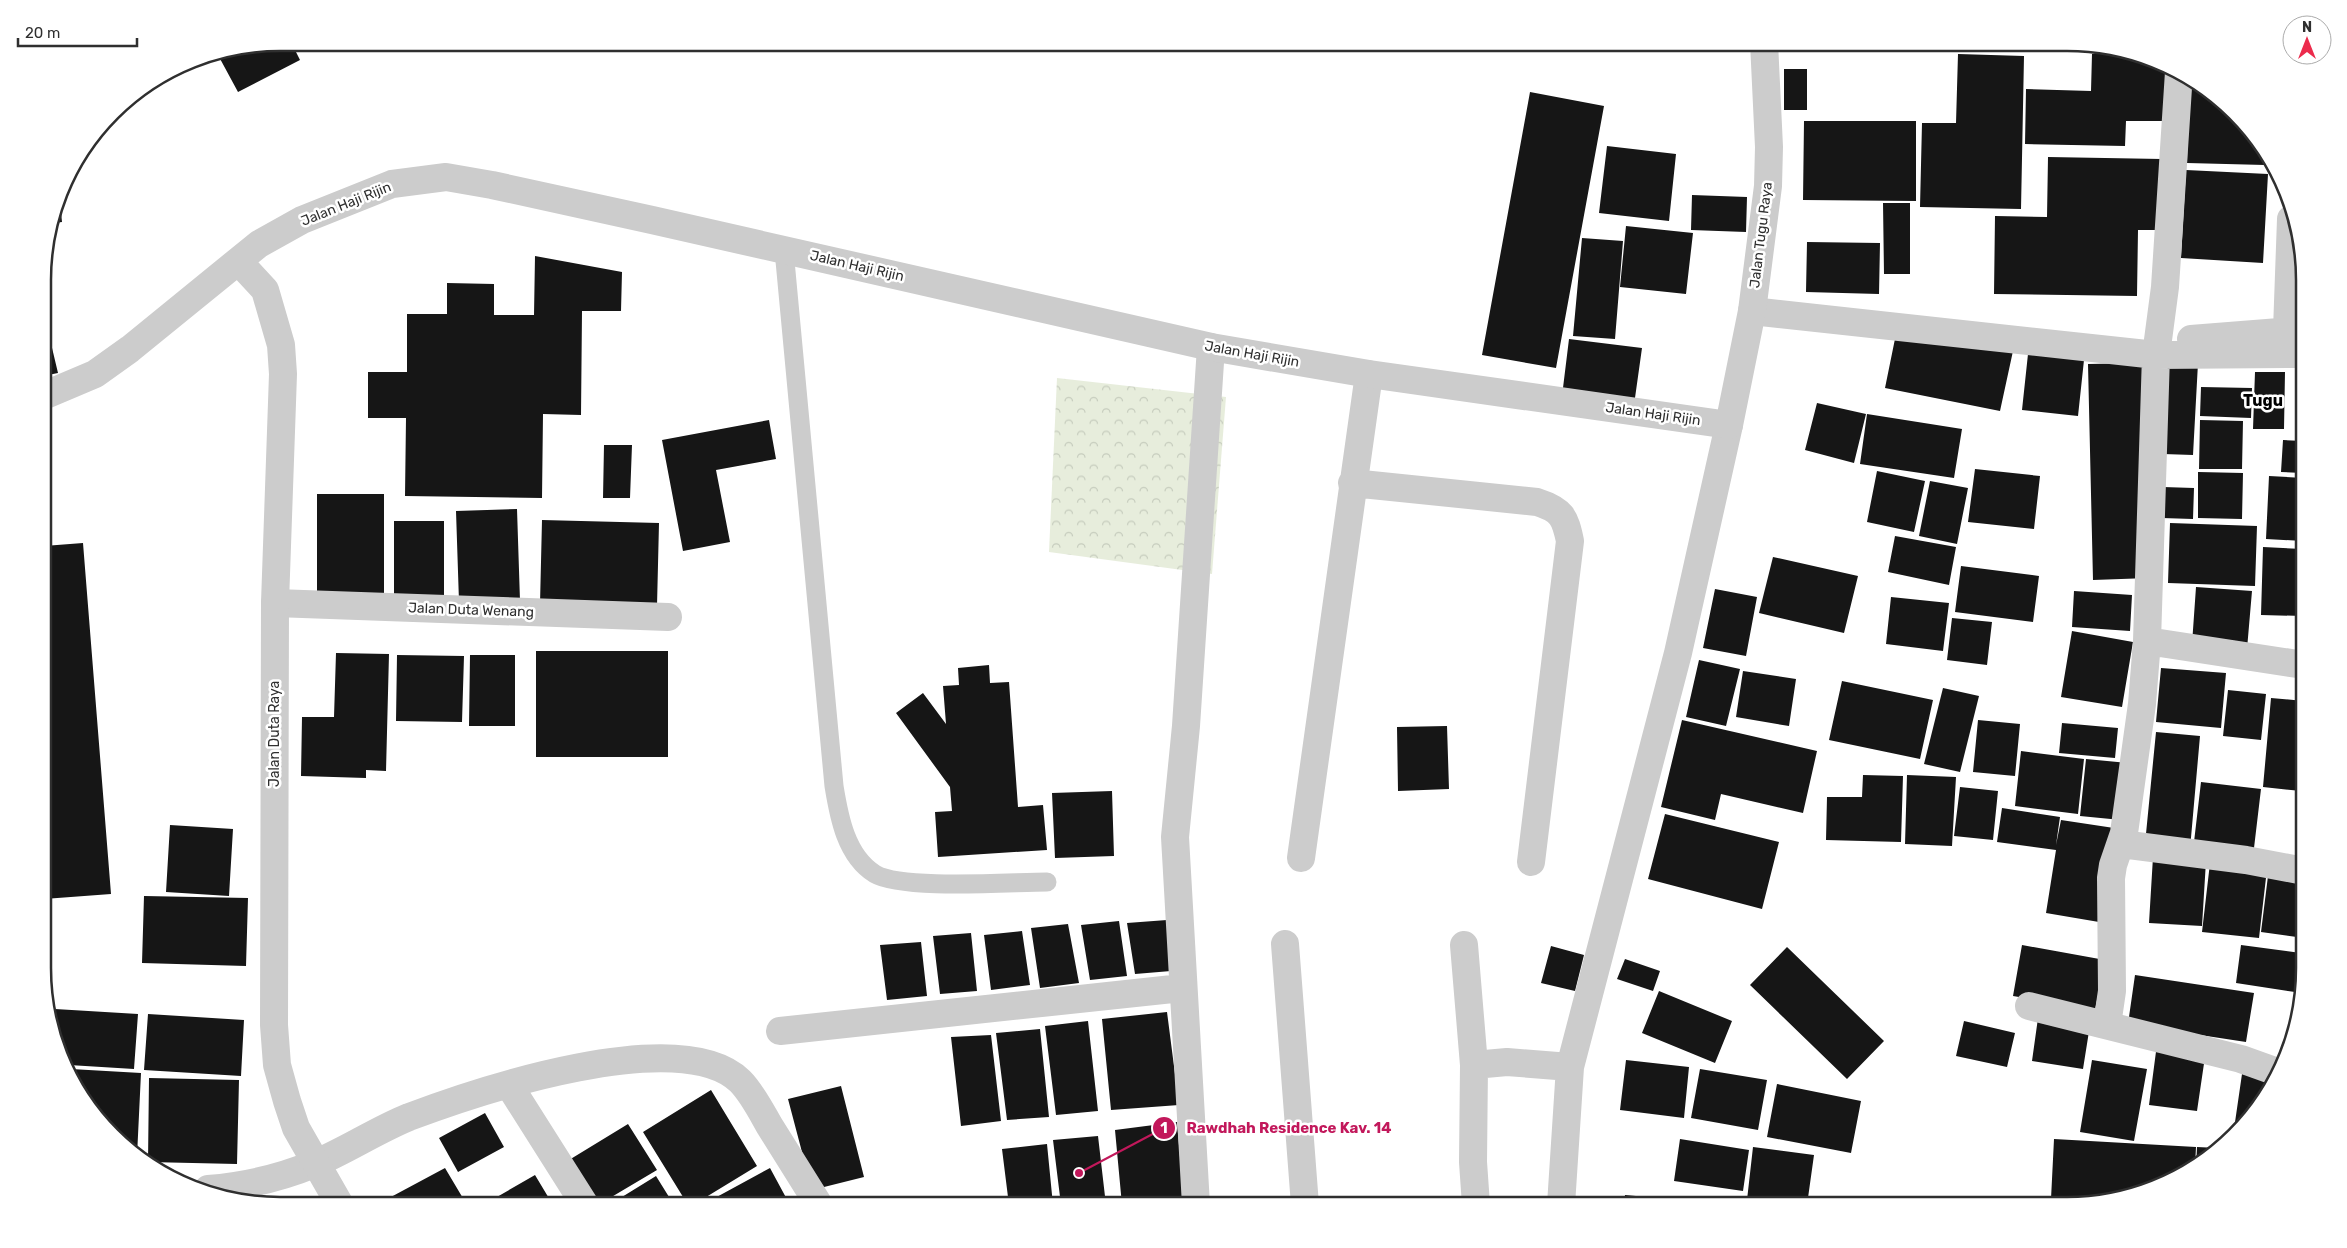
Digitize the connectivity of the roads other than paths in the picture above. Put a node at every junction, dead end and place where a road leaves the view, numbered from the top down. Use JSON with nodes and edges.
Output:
{"nodes":[{"id":1,"x":1764,"y":51,"type":"edge"},
{"id":2,"x":2178,"y":81,"type":"edge"},
{"id":3,"x":2292,"y":239,"type":"edge"},
{"id":4,"x":784,"y":250,"type":"junction"},
{"id":5,"x":239,"y":262,"type":"junction"},
{"id":6,"x":1752,"y":312,"type":"junction"},
{"id":7,"x":2295,"y":330,"type":"edge"},
{"id":8,"x":1211,"y":347,"type":"junction"},
{"id":9,"x":2296,"y":354,"type":"edge"},
{"id":10,"x":2156,"y":355,"type":"junction"},
{"id":11,"x":1369,"y":374,"type":"junction"},
{"id":12,"x":51,"y":393,"type":"edge"},
{"id":13,"x":1729,"y":425,"type":"junction"},
{"id":14,"x":1352,"y":483,"type":"junction"},
{"id":15,"x":275,"y":602,"type":"junction"},
{"id":16,"x":668,"y":617,"type":"dead end"},
{"id":17,"x":2147,"y":641,"type":"junction"},
{"id":18,"x":2296,"y":665,"type":"edge"},
{"id":19,"x":2121,"y":844,"type":"junction"},
{"id":20,"x":1300,"y":858,"type":"dead end"},
{"id":21,"x":1531,"y":862,"type":"dead end"},
{"id":22,"x":2296,"y":869,"type":"edge"},
{"id":23,"x":1047,"y":882,"type":"dead end"},
{"id":24,"x":1285,"y":944,"type":"dead end"},
{"id":25,"x":1464,"y":945,"type":"dead end"},
{"id":26,"x":1182,"y":988,"type":"junction"},
{"id":27,"x":2029,"y":1006,"type":"dead end"},
{"id":28,"x":2107,"y":1025,"type":"junction"},
{"id":29,"x":780,"y":1031,"type":"dead end"},
{"id":30,"x":1474,"y":1065,"type":"junction"},
{"id":31,"x":1570,"y":1067,"type":"junction"},
{"id":32,"x":2271,"y":1070,"type":"edge"},
{"id":33,"x":509,"y":1085,"type":"junction"},
{"id":34,"x":315,"y":1164,"type":"junction"},
{"id":35,"x":218,"y":1188,"type":"edge"},
{"id":36,"x":335,"y":1197,"type":"edge"},
{"id":37,"x":580,"y":1197,"type":"edge"},
{"id":38,"x":814,"y":1197,"type":"edge"},
{"id":39,"x":1195,"y":1197,"type":"edge"},
{"id":40,"x":1304,"y":1197,"type":"edge"},
{"id":41,"x":1475,"y":1197,"type":"edge"},
{"id":42,"x":1562,"y":1197,"type":"edge"}],
"edges":[{"from":1,"to":6,"type":"street","name":"Jalan Tugu Raya"},
{"from":2,"to":10,"type":"street"},
{"from":3,"to":7,"type":"street"},
{"from":4,"to":5,"type":"street","name":"Jalan Haji Rijin"},
{"from":4,"to":8,"type":"street","name":"Jalan Haji Rijin"},
{"from":4,"to":23,"type":"lane"},
{"from":5,"to":12,"type":"street","name":"Jalan Haji Rijin"},
{"from":5,"to":15,"type":"street","name":"Jalan Duta Raya"},
{"from":6,"to":10,"type":"street"},
{"from":6,"to":13,"type":"street","name":"Jalan Tugu Raya"},
{"from":7,"to":10,"type":"street"},
{"from":8,"to":11,"type":"street","name":"Jalan Haji Rijin"},
{"from":8,"to":26,"type":"street"},
{"from":9,"to":10,"type":"street"},
{"from":10,"to":17,"type":"street"},
{"from":11,"to":13,"type":"street","name":"Jalan Haji Rijin"},
{"from":11,"to":14,"type":"street"},
{"from":13,"to":31,"type":"street","name":"Jalan Tugu Raya"},
{"from":14,"to":20,"type":"street"},
{"from":14,"to":21,"type":"street"},
{"from":15,"to":16,"type":"street","name":"Jalan Duta Wenang"},
{"from":15,"to":34,"type":"street","name":"Jalan Duta Raya"},
{"from":17,"to":18,"type":"street"},
{"from":17,"to":19,"type":"street"},
{"from":19,"to":22,"type":"street"},
{"from":19,"to":28,"type":"street"},
{"from":24,"to":40,"type":"street"},
{"from":25,"to":30,"type":"street"},
{"from":26,"to":29,"type":"street"},
{"from":26,"to":39,"type":"street"},
{"from":27,"to":28,"type":"street"},
{"from":28,"to":32,"type":"street"},
{"from":30,"to":31,"type":"street"},
{"from":30,"to":41,"type":"street"},
{"from":31,"to":42,"type":"street","name":"Jalan Tugu Raya"},
{"from":33,"to":34,"type":"street"},
{"from":33,"to":37,"type":"street"},
{"from":33,"to":38,"type":"street"},
{"from":34,"to":35,"type":"street"},
{"from":34,"to":36,"type":"street","name":"Jalan Duta Raya"}]}
